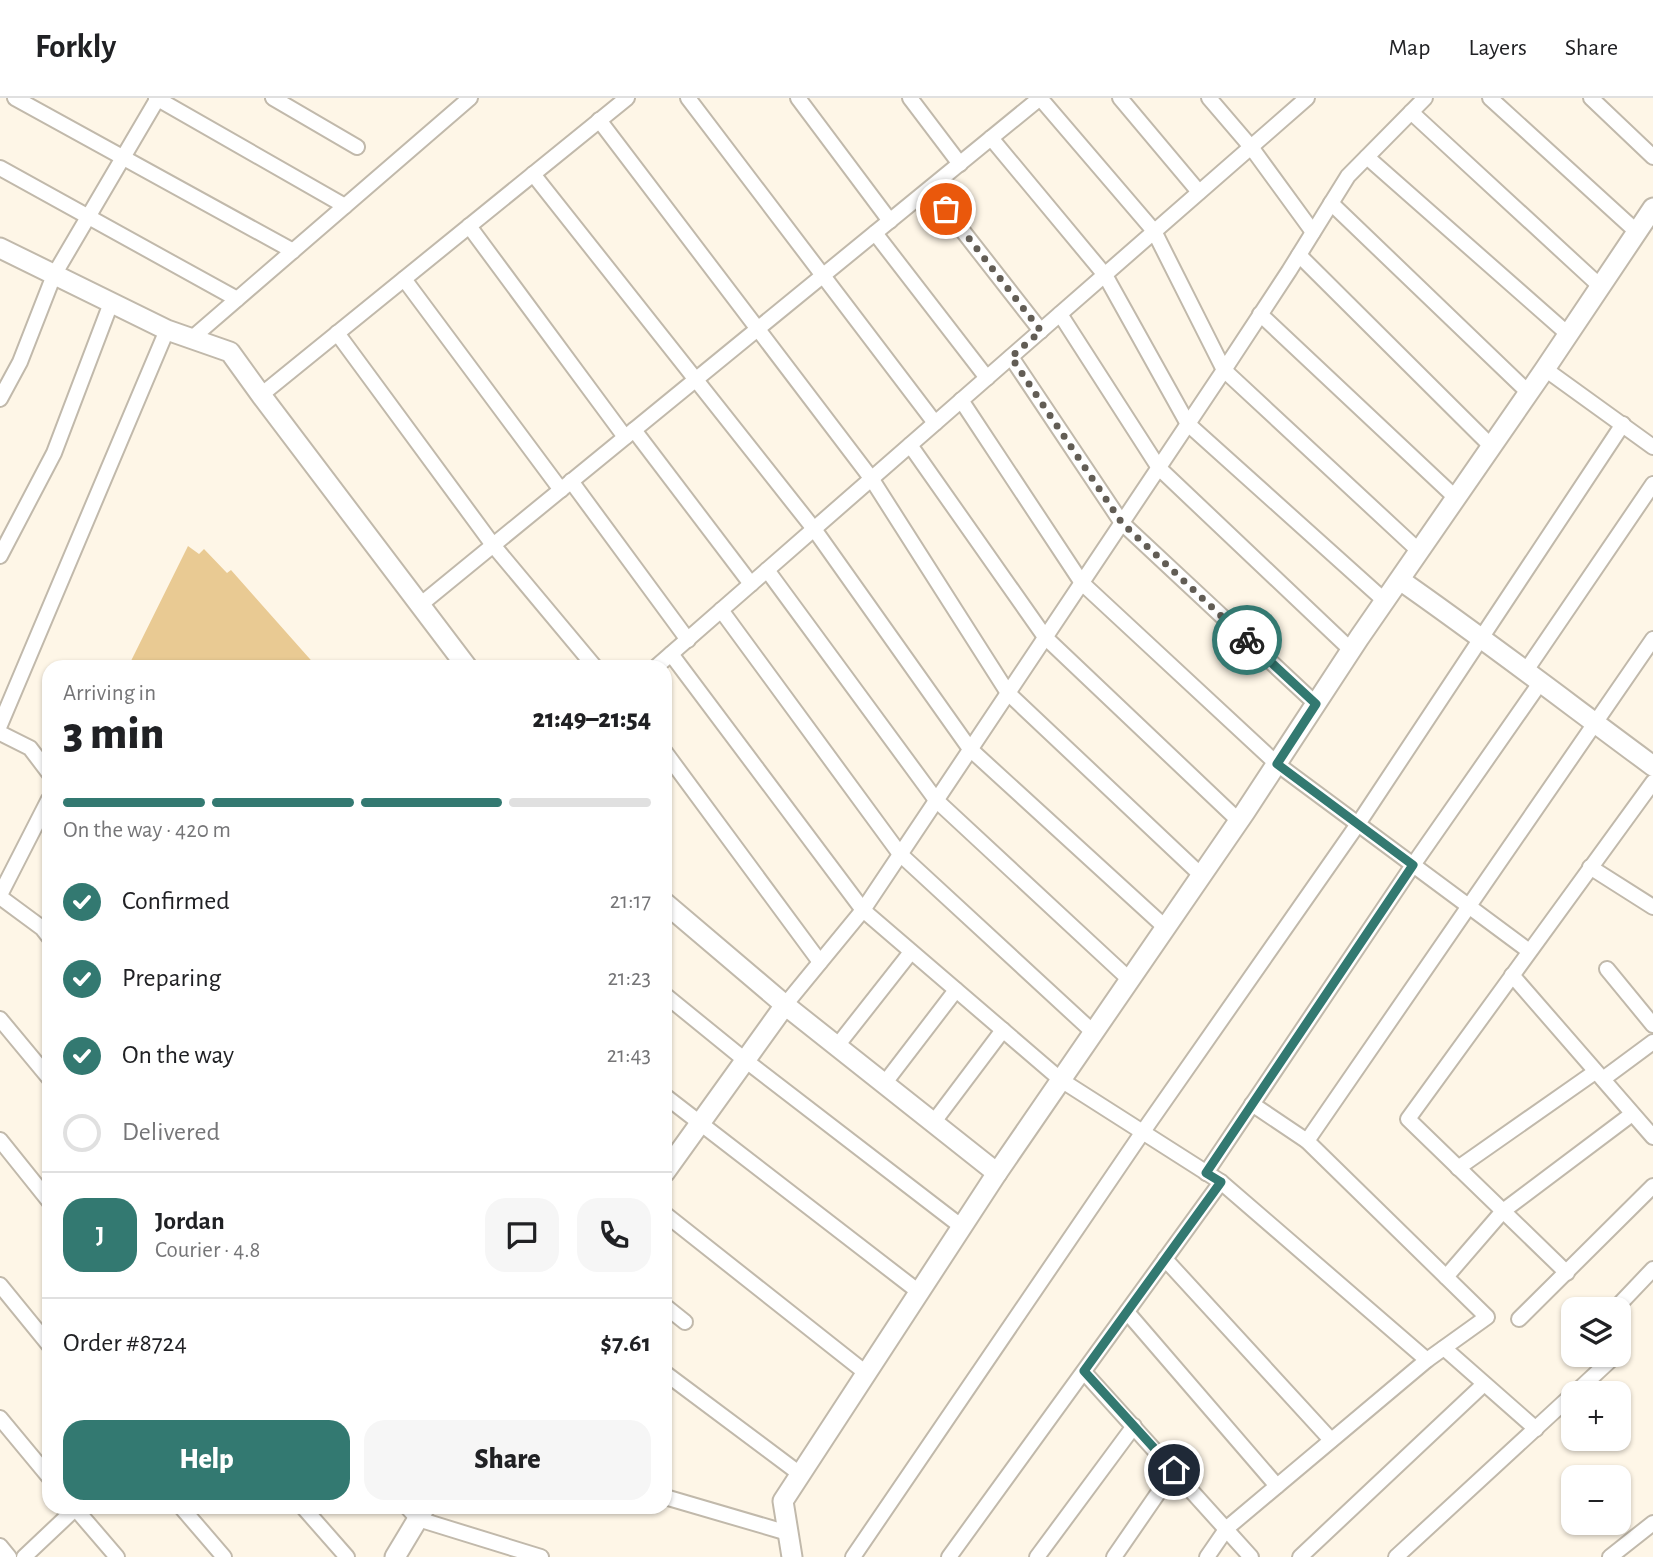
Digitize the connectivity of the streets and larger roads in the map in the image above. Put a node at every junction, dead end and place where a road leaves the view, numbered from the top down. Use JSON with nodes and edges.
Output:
{"nodes":[{"id":1,"x":15,"y":98,"type":"edge"},
{"id":2,"x":157,"y":98,"type":"edge"},
{"id":3,"x":273,"y":98,"type":"edge"},
{"id":4,"x":470,"y":98,"type":"edge"},
{"id":5,"x":626,"y":98,"type":"edge"},
{"id":6,"x":688,"y":98,"type":"edge"},
{"id":7,"x":798,"y":98,"type":"edge"},
{"id":8,"x":910,"y":98,"type":"edge"},
{"id":9,"x":1040,"y":98,"type":"edge"},
{"id":10,"x":1120,"y":98,"type":"edge"},
{"id":11,"x":1209,"y":98,"type":"edge"},
{"id":12,"x":1425,"y":98,"type":"edge"},
{"id":13,"x":1490,"y":98,"type":"edge"},
{"id":14,"x":1591,"y":98,"type":"edge"},
{"id":15,"x":1297,"y":101,"type":"edge"},
{"id":16,"x":1023,"y":103,"type":"edge"},
{"id":17,"x":1411,"y":112,"type":"junction"},
{"id":18,"x":599,"y":120,"type":"junction"},
{"id":19,"x":991,"y":138,"type":"junction"},
{"id":20,"x":357,"y":147,"type":"dead end"},
{"id":21,"x":1251,"y":147,"type":"junction"},
{"id":22,"x":123,"y":157,"type":"junction"},
{"id":23,"x":1367,"y":157,"type":"junction"},
{"id":24,"x":1653,"y":158,"type":"edge"},
{"id":25,"x":960,"y":164,"type":"junction"},
{"id":26,"x":0,"y":169,"type":"edge"},
{"id":27,"x":533,"y":174,"type":"junction"},
{"id":28,"x":930,"y":189,"type":"junction"},
{"id":29,"x":1199,"y":192,"type":"junction"},
{"id":30,"x":1331,"y":203,"type":"junction"},
{"id":31,"x":345,"y":206,"type":"junction"},
{"id":32,"x":1653,"y":208,"type":"edge"},
{"id":33,"x":88,"y":217,"type":"junction"},
{"id":34,"x":890,"y":221,"type":"junction"},
{"id":35,"x":469,"y":226,"type":"junction"},
{"id":36,"x":1154,"y":231,"type":"junction"},
{"id":37,"x":1313,"y":232,"type":"junction"},
{"id":38,"x":1637,"y":232,"type":"junction"},
{"id":39,"x":875,"y":233,"type":"junction"},
{"id":40,"x":0,"y":248,"type":"edge"},
{"id":41,"x":293,"y":251,"type":"junction"},
{"id":42,"x":1299,"y":255,"type":"junction"},
{"id":43,"x":54,"y":275,"type":"junction"},
{"id":44,"x":1105,"y":275,"type":"junction"},
{"id":45,"x":823,"y":276,"type":"junction"},
{"id":46,"x":404,"y":279,"type":"junction"},
{"id":47,"x":1601,"y":287,"type":"junction"},
{"id":48,"x":237,"y":299,"type":"junction"},
{"id":49,"x":111,"y":303,"type":"junction"},
{"id":50,"x":1059,"y":314,"type":"junction"},
{"id":51,"x":1260,"y":314,"type":"junction"},
{"id":52,"x":758,"y":329,"type":"junction"},
{"id":53,"x":167,"y":330,"type":"junction"},
{"id":54,"x":1041,"y":331,"type":"junction"},
{"id":55,"x":337,"y":333,"type":"junction"},
{"id":56,"x":1569,"y":335,"type":"junction"},
{"id":57,"x":191,"y":339,"type":"junction"},
{"id":58,"x":1011,"y":357,"type":"junction"},
{"id":59,"x":1545,"y":369,"type":"junction"},
{"id":60,"x":1224,"y":370,"type":"junction"},
{"id":61,"x":986,"y":378,"type":"junction"},
{"id":62,"x":696,"y":380,"type":"junction"},
{"id":63,"x":1529,"y":393,"type":"junction"},
{"id":64,"x":261,"y":395,"type":"junction"},
{"id":65,"x":0,"y":399,"type":"edge"},
{"id":66,"x":961,"y":400,"type":"junction"},
{"id":67,"x":935,"y":424,"type":"junction"},
{"id":68,"x":1188,"y":424,"type":"junction"},
{"id":69,"x":1623,"y":424,"type":"junction"},
{"id":70,"x":629,"y":434,"type":"junction"},
{"id":71,"x":910,"y":445,"type":"junction"},
{"id":72,"x":1492,"y":447,"type":"junction"},
{"id":73,"x":1653,"y":447,"type":"edge"},
{"id":74,"x":1159,"y":468,"type":"junction"},
{"id":75,"x":871,"y":478,"type":"junction"},
{"id":76,"x":1653,"y":484,"type":"edge"},
{"id":77,"x":566,"y":486,"type":"junction"},
{"id":78,"x":1456,"y":498,"type":"junction"},
{"id":79,"x":1122,"y":523,"type":"junction"},
{"id":80,"x":814,"y":529,"type":"junction"},
{"id":81,"x":494,"y":545,"type":"junction"},
{"id":82,"x":1419,"y":551,"type":"junction"},
{"id":83,"x":0,"y":556,"type":"edge"},
{"id":84,"x":767,"y":570,"type":"junction"},
{"id":85,"x":1400,"y":580,"type":"junction"},
{"id":86,"x":1082,"y":583,"type":"junction"},
{"id":87,"x":751,"y":584,"type":"junction"},
{"id":88,"x":1385,"y":601,"type":"junction"},
{"id":89,"x":420,"y":605,"type":"junction"},
{"id":90,"x":721,"y":610,"type":"junction"},
{"id":91,"x":1045,"y":637,"type":"junction"},
{"id":92,"x":1482,"y":637,"type":"junction"},
{"id":93,"x":688,"y":639,"type":"junction"},
{"id":94,"x":1653,"y":639,"type":"edge"},
{"id":95,"x":1351,"y":650,"type":"junction"},
{"id":96,"x":671,"y":654,"type":"junction"},
{"id":97,"x":462,"y":660,"type":"edge"},
{"id":98,"x":589,"y":660,"type":"edge"},
{"id":99,"x":664,"y":660,"type":"edge"},
{"id":100,"x":1533,"y":678,"type":"junction"},
{"id":101,"x":1008,"y":693,"type":"junction"},
{"id":102,"x":1316,"y":704,"type":"junction"},
{"id":103,"x":1595,"y":724,"type":"junction"},
{"id":104,"x":0,"y":725,"type":"edge"},
{"id":105,"x":0,"y":733,"type":"edge"},
{"id":106,"x":970,"y":749,"type":"junction"},
{"id":107,"x":42,"y":764,"type":"edge"},
{"id":108,"x":1277,"y":764,"type":"junction"},
{"id":109,"x":672,"y":766,"type":"edge"},
{"id":110,"x":1653,"y":766,"type":"edge"},
{"id":111,"x":1653,"y":782,"type":"edge"},
{"id":112,"x":936,"y":800,"type":"junction"},
{"id":113,"x":42,"y":813,"type":"edge"},
{"id":114,"x":1239,"y":821,"type":"junction"},
{"id":115,"x":1358,"y":824,"type":"junction"},
{"id":116,"x":900,"y":854,"type":"junction"},
{"id":117,"x":1413,"y":865,"type":"junction"},
{"id":118,"x":1590,"y":867,"type":"junction"},
{"id":119,"x":1202,"y":876,"type":"junction"},
{"id":120,"x":0,"y":896,"type":"edge"},
{"id":121,"x":1470,"y":907,"type":"junction"},
{"id":122,"x":1653,"y":907,"type":"edge"},
{"id":123,"x":672,"y":909,"type":"edge"},
{"id":124,"x":863,"y":910,"type":"junction"},
{"id":125,"x":42,"y":928,"type":"edge"},
{"id":126,"x":1166,"y":928,"type":"junction"},
{"id":127,"x":912,"y":951,"type":"junction"},
{"id":128,"x":1529,"y":951,"type":"junction"},
{"id":129,"x":820,"y":961,"type":"junction"},
{"id":130,"x":1606,"y":969,"type":"dead end"},
{"id":131,"x":1512,"y":975,"type":"junction"},
{"id":132,"x":1130,"y":980,"type":"junction"},
{"id":133,"x":956,"y":990,"type":"junction"},
{"id":134,"x":672,"y":1001,"type":"edge"},
{"id":135,"x":785,"y":1005,"type":"junction"},
{"id":136,"x":0,"y":1019,"type":"edge"},
{"id":137,"x":1653,"y":1026,"type":"edge"},
{"id":138,"x":1003,"y":1030,"type":"junction"},
{"id":139,"x":1093,"y":1032,"type":"junction"},
{"id":140,"x":1653,"y":1042,"type":"edge"},
{"id":141,"x":837,"y":1046,"type":"junction"},
{"id":142,"x":745,"y":1060,"type":"junction"},
{"id":143,"x":42,"y":1070,"type":"edge"},
{"id":144,"x":1599,"y":1076,"type":"junction"},
{"id":145,"x":1061,"y":1080,"type":"junction"},
{"id":146,"x":884,"y":1084,"type":"junction"},
{"id":147,"x":672,"y":1101,"type":"edge"},
{"id":148,"x":1252,"y":1104,"type":"junction"},
{"id":149,"x":1632,"y":1114,"type":"junction"},
{"id":150,"x":700,"y":1123,"type":"junction"},
{"id":151,"x":933,"y":1123,"type":"junction"},
{"id":152,"x":1142,"y":1133,"type":"junction"},
{"id":153,"x":1653,"y":1138,"type":"edge"},
{"id":154,"x":0,"y":1140,"type":"edge"},
{"id":155,"x":1307,"y":1141,"type":"junction"},
{"id":156,"x":672,"y":1162,"type":"edge"},
{"id":157,"x":1458,"y":1168,"type":"junction"},
{"id":158,"x":997,"y":1173,"type":"junction"},
{"id":159,"x":1206,"y":1173,"type":"junction"},
{"id":160,"x":1221,"y":1182,"type":"junction"},
{"id":161,"x":1653,"y":1186,"type":"edge"},
{"id":162,"x":42,"y":1192,"type":"edge"},
{"id":163,"x":1503,"y":1211,"type":"junction"},
{"id":164,"x":672,"y":1220,"type":"edge"},
{"id":165,"x":962,"y":1227,"type":"junction"},
{"id":166,"x":1165,"y":1259,"type":"junction"},
{"id":167,"x":1653,"y":1269,"type":"edge"},
{"id":168,"x":1567,"y":1273,"type":"junction"},
{"id":169,"x":1446,"y":1277,"type":"junction"},
{"id":170,"x":0,"y":1285,"type":"edge"},
{"id":171,"x":919,"y":1292,"type":"junction"},
{"id":172,"x":1626,"y":1297,"type":"edge"},
{"id":173,"x":672,"y":1312,"type":"edge"},
{"id":174,"x":1127,"y":1312,"type":"junction"},
{"id":175,"x":1519,"y":1319,"type":"dead end"},
{"id":176,"x":685,"y":1322,"type":"dead end"},
{"id":177,"x":42,"y":1336,"type":"edge"},
{"id":178,"x":1444,"y":1348,"type":"junction"},
{"id":179,"x":1427,"y":1360,"type":"junction"},
{"id":180,"x":1604,"y":1367,"type":"edge"},
{"id":181,"x":1084,"y":1371,"type":"junction"},
{"id":182,"x":866,"y":1373,"type":"junction"},
{"id":183,"x":672,"y":1378,"type":"edge"},
{"id":184,"x":1588,"y":1381,"type":"edge"},
{"id":185,"x":1484,"y":1384,"type":"junction"},
{"id":186,"x":1561,"y":1406,"type":"edge"},
{"id":187,"x":0,"y":1418,"type":"edge"},
{"id":188,"x":1134,"y":1426,"type":"junction"},
{"id":189,"x":1536,"y":1429,"type":"junction"},
{"id":190,"x":1331,"y":1440,"type":"junction"},
{"id":191,"x":42,"y":1469,"type":"edge"},
{"id":192,"x":1174,"y":1470,"type":"junction"},
{"id":193,"x":800,"y":1474,"type":"junction"},
{"id":194,"x":1277,"y":1486,"type":"junction"},
{"id":195,"x":672,"y":1499,"type":"edge"},
{"id":196,"x":68,"y":1514,"type":"edge"},
{"id":197,"x":81,"y":1514,"type":"edge"},
{"id":198,"x":187,"y":1514,"type":"edge"},
{"id":199,"x":309,"y":1514,"type":"edge"},
{"id":200,"x":416,"y":1514,"type":"edge"},
{"id":201,"x":425,"y":1514,"type":"edge"},
{"id":202,"x":1653,"y":1523,"type":"edge"},
{"id":203,"x":1227,"y":1528,"type":"junction"},
{"id":204,"x":788,"y":1533,"type":"junction"},
{"id":205,"x":0,"y":1546,"type":"edge"},
{"id":206,"x":9,"y":1557,"type":"edge"},
{"id":207,"x":24,"y":1557,"type":"edge"},
{"id":208,"x":117,"y":1557,"type":"edge"},
{"id":209,"x":224,"y":1557,"type":"edge"},
{"id":210,"x":347,"y":1557,"type":"edge"},
{"id":211,"x":395,"y":1557,"type":"edge"},
{"id":212,"x":541,"y":1557,"type":"edge"},
{"id":213,"x":792,"y":1557,"type":"edge"},
{"id":214,"x":853,"y":1557,"type":"edge"},
{"id":215,"x":949,"y":1557,"type":"edge"},
{"id":216,"x":1037,"y":1557,"type":"edge"},
{"id":217,"x":1114,"y":1557,"type":"edge"},
{"id":218,"x":1207,"y":1557,"type":"edge"},
{"id":219,"x":1251,"y":1557,"type":"edge"},
{"id":220,"x":1300,"y":1557,"type":"edge"},
{"id":221,"x":1396,"y":1557,"type":"edge"},
{"id":222,"x":1610,"y":1557,"type":"edge"}],
"edges":[{"from":1,"to":22,"type":"street"},
{"from":2,"to":22,"type":"street"},
{"from":2,"to":31,"type":"street"},
{"from":3,"to":20,"type":"street"},
{"from":4,"to":31,"type":"street"},
{"from":5,"to":18,"type":"street"},
{"from":6,"to":45,"type":"street"},
{"from":7,"to":34,"type":"street"},
{"from":8,"to":25,"type":"street"},
{"from":9,"to":16,"type":"street"},
{"from":9,"to":36,"type":"street"},
{"from":10,"to":29,"type":"street"},
{"from":11,"to":21,"type":"street"},
{"from":12,"to":17,"type":"street"},
{"from":13,"to":38,"type":"street"},
{"from":14,"to":24,"type":"street"},
{"from":15,"to":21,"type":"street"},
{"from":16,"to":19,"type":"street"},
{"from":17,"to":23,"type":"street"},
{"from":17,"to":47,"type":"street"},
{"from":18,"to":27,"type":"street"},
{"from":18,"to":52,"type":"street"},
{"from":19,"to":25,"type":"street"},
{"from":19,"to":44,"type":"street"},
{"from":21,"to":29,"type":"street"},
{"from":21,"to":37,"type":"street"},
{"from":22,"to":33,"type":"street"},
{"from":22,"to":41,"type":"street"},
{"from":23,"to":30,"type":"street"},
{"from":23,"to":56,"type":"street"},
{"from":25,"to":28,"type":"street"},
{"from":26,"to":33,"type":"street"},
{"from":27,"to":35,"type":"street"},
{"from":27,"to":62,"type":"street"},
{"from":28,"to":34,"type":"street"},
{"from":28,"to":54,"type":"street"},
{"from":29,"to":36,"type":"street"},
{"from":30,"to":37,"type":"street"},
{"from":30,"to":63,"type":"street"},
{"from":31,"to":41,"type":"street"},
{"from":32,"to":38,"type":"street"},
{"from":33,"to":43,"type":"street"},
{"from":33,"to":48,"type":"street"},
{"from":34,"to":39,"type":"street"},
{"from":35,"to":46,"type":"street"},
{"from":35,"to":70,"type":"street"},
{"from":36,"to":44,"type":"street"},
{"from":36,"to":60,"type":"street"},
{"from":37,"to":42,"type":"street"},
{"from":38,"to":47,"type":"street"},
{"from":39,"to":45,"type":"street"},
{"from":39,"to":61,"type":"street"},
{"from":40,"to":43,"type":"street"},
{"from":41,"to":48,"type":"street"},
{"from":42,"to":51,"type":"street"},
{"from":42,"to":72,"type":"street"},
{"from":43,"to":49,"type":"street"},
{"from":43,"to":65,"type":"street"},
{"from":44,"to":50,"type":"street"},
{"from":44,"to":68,"type":"street"},
{"from":45,"to":52,"type":"street"},
{"from":45,"to":67,"type":"street"},
{"from":46,"to":55,"type":"street"},
{"from":46,"to":77,"type":"street"},
{"from":47,"to":56,"type":"street"},
{"from":48,"to":57,"type":"street"},
{"from":49,"to":53,"type":"street"},
{"from":49,"to":83,"type":"street"},
{"from":50,"to":54,"type":"street"},
{"from":50,"to":74,"type":"street"},
{"from":51,"to":60,"type":"street"},
{"from":51,"to":78,"type":"street"},
{"from":52,"to":62,"type":"street"},
{"from":52,"to":75,"type":"street"},
{"from":53,"to":57,"type":"street"},
{"from":53,"to":104,"type":"street"},
{"from":54,"to":58,"type":"street"},
{"from":55,"to":64,"type":"street"},
{"from":55,"to":81,"type":"street"},
{"from":56,"to":59,"type":"street"},
{"from":57,"to":64,"type":"street"},
{"from":58,"to":61,"type":"street"},
{"from":58,"to":79,"type":"street"},
{"from":59,"to":63,"type":"street"},
{"from":59,"to":69,"type":"street"},
{"from":60,"to":68,"type":"street"},
{"from":60,"to":82,"type":"street"},
{"from":61,"to":66,"type":"street"},
{"from":62,"to":70,"type":"street"},
{"from":62,"to":80,"type":"street"},
{"from":63,"to":72,"type":"street"},
{"from":64,"to":89,"type":"street"},
{"from":66,"to":67,"type":"street"},
{"from":66,"to":86,"type":"street"},
{"from":67,"to":71,"type":"street"},
{"from":68,"to":74,"type":"street"},
{"from":68,"to":88,"type":"street"},
{"from":69,"to":73,"type":"street"},
{"from":69,"to":92,"type":"street"},
{"from":70,"to":77,"type":"street"},
{"from":70,"to":87,"type":"street"},
{"from":71,"to":75,"type":"street"},
{"from":71,"to":91,"type":"street"},
{"from":72,"to":78,"type":"street"},
{"from":74,"to":79,"type":"street"},
{"from":74,"to":95,"type":"street"},
{"from":75,"to":80,"type":"street"},
{"from":75,"to":101,"type":"street"},
{"from":76,"to":100,"type":"street"},
{"from":77,"to":81,"type":"street"},
{"from":77,"to":93,"type":"street"},
{"from":78,"to":82,"type":"street"},
{"from":79,"to":86,"type":"street"},
{"from":79,"to":102,"type":"street"},
{"from":80,"to":84,"type":"street"},
{"from":80,"to":106,"type":"street"},
{"from":81,"to":89,"type":"street"},
{"from":81,"to":98,"type":"street"},
{"from":82,"to":85,"type":"street"},
{"from":84,"to":87,"type":"street"},
{"from":84,"to":112,"type":"street"},
{"from":85,"to":88,"type":"street"},
{"from":85,"to":92,"type":"street"},
{"from":86,"to":91,"type":"street"},
{"from":86,"to":108,"type":"street"},
{"from":87,"to":90,"type":"street"},
{"from":88,"to":95,"type":"street"},
{"from":89,"to":97,"type":"street"},
{"from":90,"to":93,"type":"street"},
{"from":90,"to":116,"type":"street"},
{"from":91,"to":101,"type":"street"},
{"from":91,"to":114,"type":"street"},
{"from":92,"to":100,"type":"street"},
{"from":92,"to":115,"type":"street"},
{"from":93,"to":96,"type":"street"},
{"from":94,"to":103,"type":"street"},
{"from":95,"to":102,"type":"street"},
{"from":96,"to":99,"type":"street"},
{"from":96,"to":124,"type":"street"},
{"from":100,"to":103,"type":"street"},
{"from":100,"to":117,"type":"street"},
{"from":101,"to":106,"type":"street"},
{"from":101,"to":119,"type":"street"},
{"from":102,"to":108,"type":"street"},
{"from":103,"to":110,"type":"street"},
{"from":103,"to":121,"type":"street"},
{"from":105,"to":107,"type":"street"},
{"from":106,"to":112,"type":"street"},
{"from":106,"to":126,"type":"street"},
{"from":108,"to":114,"type":"street"},
{"from":108,"to":115,"type":"street"},
{"from":109,"to":129,"type":"street"},
{"from":111,"to":118,"type":"street"},
{"from":112,"to":116,"type":"street"},
{"from":112,"to":132,"type":"street"},
{"from":113,"to":120,"type":"street"},
{"from":114,"to":119,"type":"street"},
{"from":115,"to":117,"type":"street"},
{"from":115,"to":152,"type":"street"},
{"from":116,"to":124,"type":"street"},
{"from":116,"to":139,"type":"street"},
{"from":117,"to":121,"type":"street"},
{"from":117,"to":148,"type":"street"},
{"from":118,"to":122,"type":"street"},
{"from":118,"to":128,"type":"street"},
{"from":119,"to":126,"type":"street"},
{"from":120,"to":125,"type":"street"},
{"from":121,"to":128,"type":"street"},
{"from":121,"to":155,"type":"street"},
{"from":123,"to":135,"type":"street"},
{"from":124,"to":127,"type":"street"},
{"from":124,"to":129,"type":"street"},
{"from":126,"to":132,"type":"street"},
{"from":127,"to":133,"type":"street"},
{"from":127,"to":141,"type":"street"},
{"from":128,"to":131,"type":"street"},
{"from":129,"to":135,"type":"street"},
{"from":130,"to":137,"type":"street"},
{"from":131,"to":144,"type":"street"},
{"from":131,"to":157,"type":"street"},
{"from":132,"to":139,"type":"street"},
{"from":133,"to":138,"type":"street"},
{"from":133,"to":146,"type":"street"},
{"from":134,"to":142,"type":"street"},
{"from":135,"to":141,"type":"street"},
{"from":135,"to":142,"type":"street"},
{"from":136,"to":143,"type":"street"},
{"from":138,"to":145,"type":"street"},
{"from":138,"to":151,"type":"street"},
{"from":139,"to":145,"type":"street"},
{"from":140,"to":144,"type":"street"},
{"from":141,"to":146,"type":"street"},
{"from":142,"to":150,"type":"street"},
{"from":142,"to":165,"type":"street"},
{"from":144,"to":149,"type":"street"},
{"from":144,"to":157,"type":"street"},
{"from":145,"to":152,"type":"street"},
{"from":145,"to":158,"type":"street"},
{"from":146,"to":151,"type":"street"},
{"from":147,"to":150,"type":"street"},
{"from":148,"to":155,"type":"street"},
{"from":148,"to":159,"type":"street"},
{"from":149,"to":153,"type":"street"},
{"from":149,"to":163,"type":"street"},
{"from":150,"to":156,"type":"street"},
{"from":150,"to":171,"type":"street"},
{"from":151,"to":158,"type":"street"},
{"from":152,"to":159,"type":"street"},
{"from":152,"to":214,"type":"street"},
{"from":154,"to":162,"type":"street"},
{"from":155,"to":169,"type":"street"},
{"from":157,"to":163,"type":"street"},
{"from":158,"to":165,"type":"street"},
{"from":159,"to":160,"type":"street"},
{"from":160,"to":166,"type":"street"},
{"from":160,"to":179,"type":"street"},
{"from":161,"to":168,"type":"street"},
{"from":163,"to":168,"type":"street"},
{"from":163,"to":169,"type":"street"},
{"from":164,"to":182,"type":"street"},
{"from":165,"to":171,"type":"street"},
{"from":166,"to":174,"type":"street"},
{"from":166,"to":190,"type":"street"},
{"from":167,"to":172,"type":"street"},
{"from":168,"to":175,"type":"street"},
{"from":169,"to":178,"type":"street"},
{"from":170,"to":177,"type":"street"},
{"from":171,"to":182,"type":"street"},
{"from":173,"to":176,"type":"street"},
{"from":174,"to":181,"type":"street"},
{"from":174,"to":194,"type":"street"},
{"from":178,"to":179,"type":"street"},
{"from":178,"to":185,"type":"street"},
{"from":179,"to":190,"type":"street"},
{"from":180,"to":184,"type":"street"},
{"from":181,"to":188,"type":"street"},
{"from":181,"to":215,"type":"street"},
{"from":182,"to":193,"type":"street"},
{"from":183,"to":193,"type":"street"},
{"from":185,"to":189,"type":"street"},
{"from":185,"to":220,"type":"street"},
{"from":186,"to":189,"type":"street"},
{"from":187,"to":191,"type":"street"},
{"from":188,"to":192,"type":"street"},
{"from":188,"to":216,"type":"street"},
{"from":189,"to":221,"type":"street"},
{"from":190,"to":194,"type":"street"},
{"from":192,"to":203,"type":"street"},
{"from":192,"to":217,"type":"street"},
{"from":193,"to":204,"type":"street"},
{"from":194,"to":203,"type":"street"},
{"from":195,"to":204,"type":"street"},
{"from":196,"to":207,"type":"street"},
{"from":197,"to":208,"type":"street"},
{"from":198,"to":209,"type":"street"},
{"from":199,"to":210,"type":"street"},
{"from":200,"to":211,"type":"street"},
{"from":201,"to":212,"type":"street"},
{"from":202,"to":222,"type":"street"},
{"from":203,"to":218,"type":"street"},
{"from":203,"to":219,"type":"street"},
{"from":204,"to":213,"type":"street"},
{"from":205,"to":206,"type":"street"}]}
